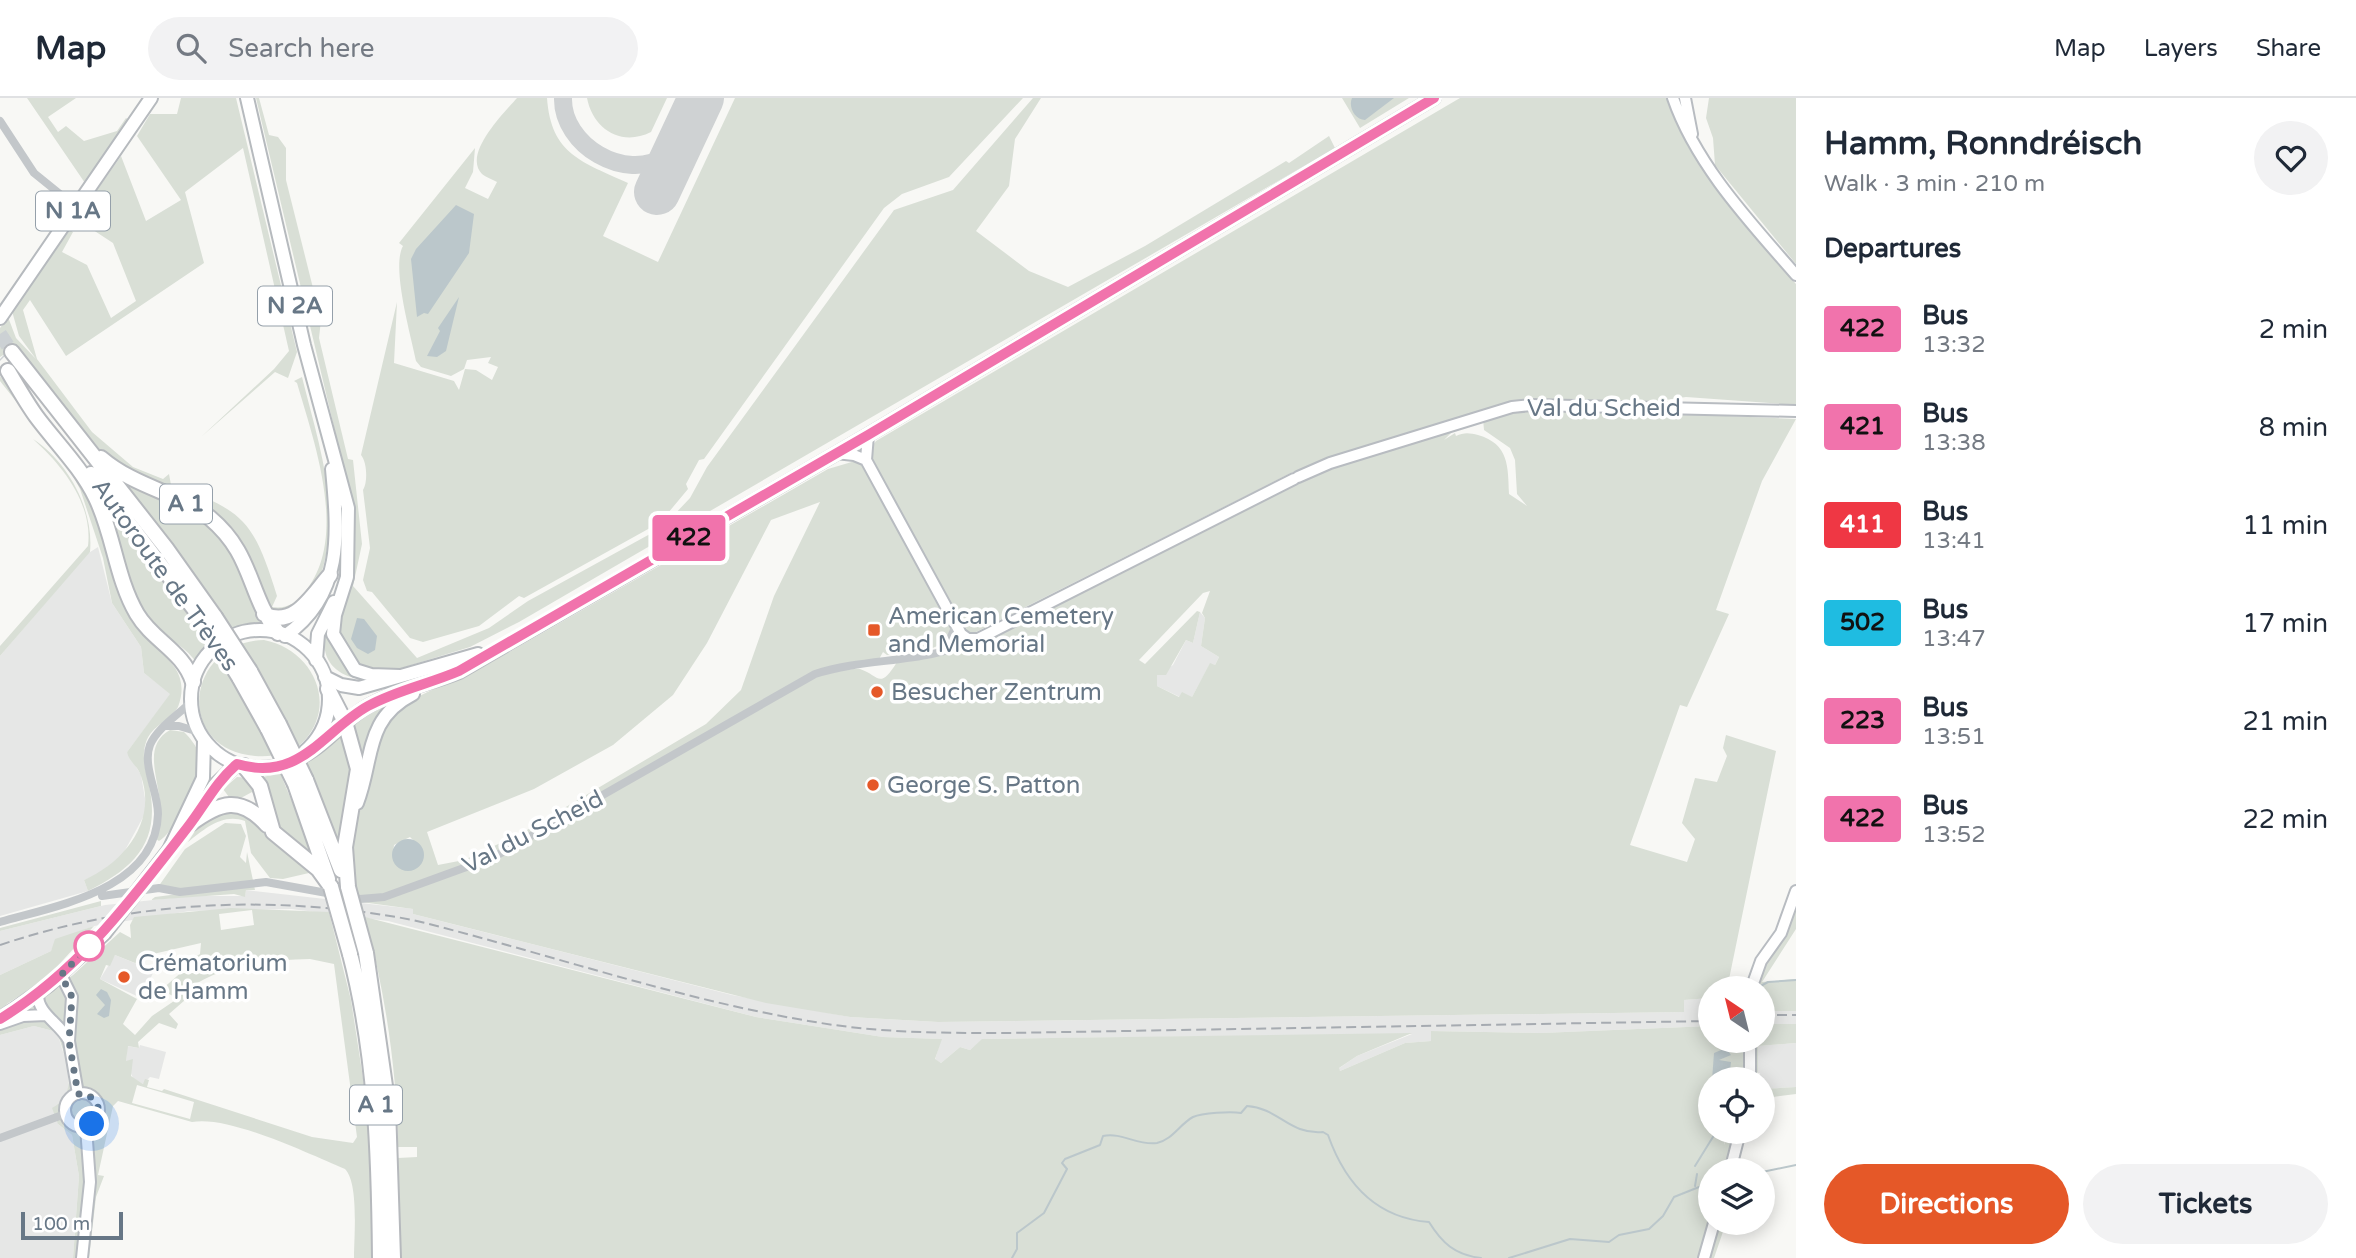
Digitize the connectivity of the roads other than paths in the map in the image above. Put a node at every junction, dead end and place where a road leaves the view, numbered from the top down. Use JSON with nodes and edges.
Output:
{"nodes":[{"id":1,"x":151,"y":98,"type":"edge"},
{"id":2,"x":247,"y":98,"type":"edge"},
{"id":3,"x":1434,"y":98,"type":"edge"},
{"id":4,"x":1673,"y":98,"type":"edge"},
{"id":5,"x":1685,"y":98,"type":"edge"},
{"id":6,"x":0,"y":121,"type":"edge"},
{"id":7,"x":1694,"y":144,"type":"junction"},
{"id":8,"x":76,"y":207,"type":"junction"},
{"id":9,"x":1796,"y":275,"type":"edge"},
{"id":10,"x":0,"y":317,"type":"edge"},
{"id":11,"x":7,"y":361,"type":"edge"},
{"id":12,"x":55,"y":409,"type":"junction"},
{"id":13,"x":1796,"y":411,"type":"edge"},
{"id":14,"x":868,"y":435,"type":"junction"},
{"id":15,"x":330,"y":447,"type":"junction"},
{"id":16,"x":836,"y":453,"type":"junction"},
{"id":17,"x":866,"y":460,"type":"junction"},
{"id":18,"x":347,"y":561,"type":"junction"},
{"id":19,"x":330,"y":575,"type":"junction"},
{"id":20,"x":262,"y":614,"type":"junction"},
{"id":21,"x":210,"y":620,"type":"junction"},
{"id":22,"x":956,"y":625,"type":"junction"},
{"id":23,"x":281,"y":634,"type":"junction"},
{"id":24,"x":978,"y":639,"type":"junction"},
{"id":25,"x":496,"y":648,"type":"junction"},
{"id":26,"x":938,"y":653,"type":"junction"},
{"id":27,"x":316,"y":660,"type":"junction"},
{"id":28,"x":459,"y":671,"type":"junction"},
{"id":29,"x":400,"y":676,"type":"junction"},
{"id":30,"x":193,"y":682,"type":"junction"},
{"id":31,"x":326,"y":683,"type":"junction"},
{"id":32,"x":191,"y":702,"type":"junction"},
{"id":33,"x":345,"y":722,"type":"junction"},
{"id":34,"x":165,"y":726,"type":"junction"},
{"id":35,"x":202,"y":736,"type":"junction"},
{"id":36,"x":286,"y":763,"type":"junction"},
{"id":37,"x":240,"y":765,"type":"junction"},
{"id":38,"x":300,"y":782,"type":"junction"},
{"id":39,"x":350,"y":823,"type":"junction"},
{"id":40,"x":190,"y":824,"type":"junction"},
{"id":41,"x":273,"y":832,"type":"junction"},
{"id":42,"x":169,"y":850,"type":"junction"},
{"id":43,"x":331,"y":887,"type":"junction"},
{"id":44,"x":348,"y":887,"type":"junction"},
{"id":45,"x":1796,"y":891,"type":"edge"},
{"id":46,"x":102,"y":896,"type":"dead end"},
{"id":47,"x":0,"y":922,"type":"edge"},
{"id":48,"x":61,"y":975,"type":"junction"},
{"id":49,"x":1756,"y":976,"type":"edge"},
{"id":50,"x":38,"y":994,"type":"junction"},
{"id":51,"x":46,"y":1015,"type":"junction"},
{"id":52,"x":0,"y":1021,"type":"edge"},
{"id":53,"x":69,"y":1041,"type":"junction"},
{"id":54,"x":78,"y":1094,"type":"junction"},
{"id":55,"x":65,"y":1114,"type":"junction"},
{"id":56,"x":86,"y":1127,"type":"junction"},
{"id":57,"x":0,"y":1138,"type":"edge"},
{"id":58,"x":1711,"y":1235,"type":"edge"},
{"id":59,"x":82,"y":1258,"type":"edge"},
{"id":60,"x":380,"y":1258,"type":"edge"},
{"id":61,"x":393,"y":1258,"type":"edge"},
{"id":62,"x":1704,"y":1258,"type":"edge"}],
"edges":[{"from":1,"to":8,"type":"main road","number":"N 1A"},
{"from":2,"to":15,"type":"main road","number":"N 2A"},
{"from":3,"to":14,"type":"main road"},
{"from":4,"to":7,"type":"main road"},
{"from":5,"to":7,"type":"main road"},
{"from":6,"to":8,"type":"street"},
{"from":7,"to":9,"type":"main road"},
{"from":8,"to":10,"type":"main road","number":"N 1A"},
{"from":11,"to":12,"type":"highway","name":"Autoroute de Trèves","number":"A 1"},
{"from":11,"to":21,"type":"highway","name":"Autoroute de Trèves","number":"A 1"},
{"from":11,"to":30,"type":"highway"},
{"from":12,"to":20,"type":"highway","number":"A 1"},
{"from":12,"to":21,"type":"highway","name":"Autoroute de Trèves","number":"A 1"},
{"from":13,"to":24,"type":"main road","name":"Val du Scheid"},
{"from":14,"to":16,"type":"main road"},
{"from":14,"to":17,"type":"main road"},
{"from":15,"to":18,"type":"main road","number":"N 2A"},
{"from":15,"to":19,"type":"main road","number":"N 2A"},
{"from":16,"to":17,"type":"main road"},
{"from":16,"to":25,"type":"main road"},
{"from":17,"to":22,"type":"main road"},
{"from":18,"to":27,"type":"main road","number":"N 2A"},
{"from":18,"to":29,"type":"main road","number":"N 2A"},
{"from":19,"to":20,"type":"highway"},
{"from":19,"to":23,"type":"main road","number":"N 2A"},
{"from":20,"to":23,"type":"highway","number":"A 1"},
{"from":21,"to":38,"type":"highway","name":"Autoroute de Trèves","number":"A 1","bridge":true},
{"from":22,"to":24,"type":"main road"},
{"from":22,"to":26,"type":"street"},
{"from":23,"to":27,"type":"main road"},
{"from":23,"to":30,"type":"main road"},
{"from":24,"to":26,"type":"street","name":"Val du Scheid"},
{"from":25,"to":28,"type":"main road"},
{"from":25,"to":29,"type":"main road"},
{"from":26,"to":46,"type":"street","name":"Val du Scheid"},
{"from":27,"to":31,"type":"main road"},
{"from":28,"to":33,"type":"main road"},
{"from":28,"to":39,"type":"main road"},
{"from":29,"to":31,"type":"main road"},
{"from":30,"to":32,"type":"main road"},
{"from":31,"to":33,"type":"highway"},
{"from":31,"to":36,"type":"main road"},
{"from":32,"to":34,"type":"street"},
{"from":32,"to":35,"type":"main road"},
{"from":33,"to":36,"type":"main road"},
{"from":33,"to":39,"type":"highway"},
{"from":34,"to":35,"type":"street"},
{"from":34,"to":47,"type":"street"},
{"from":35,"to":37,"type":"main road"},
{"from":35,"to":42,"type":"main road"},
{"from":36,"to":37,"type":"main road"},
{"from":37,"to":40,"type":"main road"},
{"from":37,"to":41,"type":"highway"},
{"from":38,"to":43,"type":"highway","name":"Autoroute de Trèves","number":"A 1"},
{"from":38,"to":44,"type":"highway","name":"Autoroute de Trèves","number":"A 1"},
{"from":39,"to":44,"type":"highway"},
{"from":40,"to":41,"type":"highway","number":"A 1"},
{"from":40,"to":42,"type":"main road"},
{"from":41,"to":43,"type":"highway","number":"A 1"},
{"from":42,"to":48,"type":"main road","bridge":true},
{"from":43,"to":60,"type":"highway","name":"Autoroute de Trèves","number":"A 1","bridge":true},
{"from":44,"to":61,"type":"highway","name":"Autoroute de Trèves","number":"A 1","bridge":true},
{"from":45,"to":49,"type":"main road"},
{"from":48,"to":50,"type":"main road"},
{"from":48,"to":53,"type":"main road"},
{"from":50,"to":51,"type":"main road"},
{"from":50,"to":52,"type":"main road"},
{"from":51,"to":52,"type":"main road"},
{"from":51,"to":53,"type":"main road"},
{"from":53,"to":54,"type":"main road"},
{"from":54,"to":55,"type":"main road"},
{"from":54,"to":56,"type":"main road"},
{"from":55,"to":56,"type":"main road"},
{"from":55,"to":57,"type":"street"},
{"from":56,"to":59,"type":"main road"},
{"from":58,"to":62,"type":"main road"}]}
